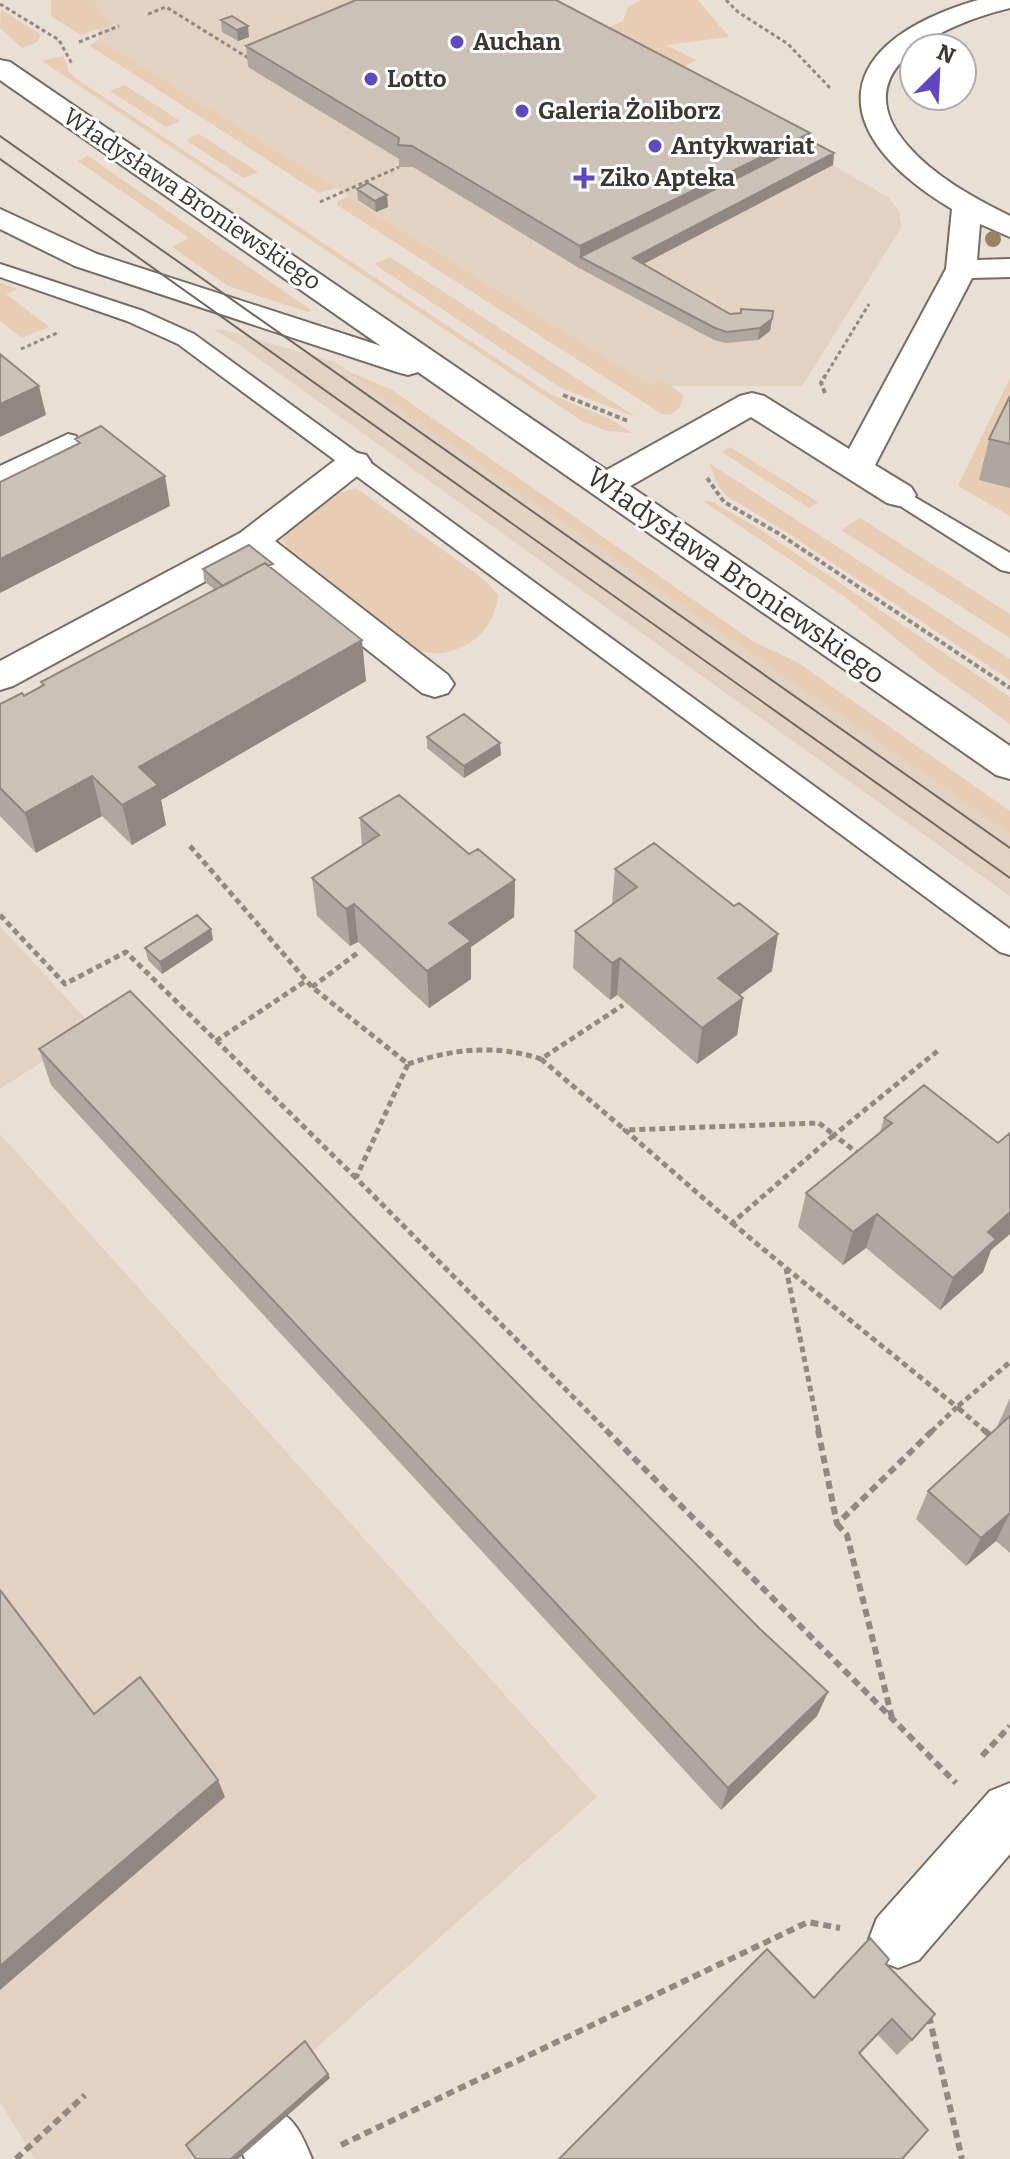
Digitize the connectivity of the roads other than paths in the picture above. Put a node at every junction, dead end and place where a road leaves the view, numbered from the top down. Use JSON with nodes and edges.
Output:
{"nodes":[{"id":1,"x":1010,"y":0,"type":"edge"},
{"id":2,"x":0,"y":68,"type":"edge"},
{"id":3,"x":967,"y":205,"type":"junction"},
{"id":4,"x":0,"y":218,"type":"edge"},
{"id":5,"x":1010,"y":228,"type":"edge"},
{"id":6,"x":1010,"y":268,"type":"edge"},
{"id":7,"x":961,"y":269,"type":"junction"},
{"id":8,"x":0,"y":270,"type":"edge"},
{"id":9,"x":463,"y":385,"type":"junction"},
{"id":10,"x":68,"y":441,"type":"dead end"},
{"id":11,"x":354,"y":462,"type":"junction"},
{"id":12,"x":856,"y":468,"type":"junction"},
{"id":13,"x":0,"y":475,"type":"edge"},
{"id":14,"x":606,"y":485,"type":"junction"},
{"id":15,"x":899,"y":495,"type":"joint"},
{"id":16,"x":252,"y":541,"type":"junction"},
{"id":17,"x":1010,"y":564,"type":"edge"},
{"id":18,"x":0,"y":677,"type":"edge"},
{"id":19,"x":435,"y":684,"type":"dead end"},
{"id":20,"x":1010,"y":765,"type":"edge"},
{"id":21,"x":1010,"y":944,"type":"edge"},
{"id":22,"x":1004,"y":1818,"type":"edge"},
{"id":23,"x":898,"y":1939,"type":"road end"}],
"edges":[{"from":1,"to":3,"type":"street"},
{"from":2,"to":9,"type":"street","name":"Władysława Broniewskiego"},
{"from":3,"to":5,"type":"street"},
{"from":3,"to":7,"type":"street"},
{"from":4,"to":9,"type":"street","name":"Władysława Broniewskiego"},
{"from":6,"to":7,"type":"street"},
{"from":7,"to":12,"type":"street"},
{"from":8,"to":11,"type":"lane"},
{"from":9,"to":14,"type":"street","name":"Władysława Broniewskiego"},
{"from":10,"to":13,"type":"lane"},
{"from":11,"to":16,"type":"street"},
{"from":11,"to":21,"type":"lane"},
{"from":12,"to":14,"type":"street"},
{"from":12,"to":15,"type":"street"},
{"from":14,"to":20,"type":"street","name":"Władysława Broniewskiego"},
{"from":15,"to":17,"type":"lane"},
{"from":16,"to":18,"type":"street"},
{"from":16,"to":19,"type":"street"},
{"from":22,"to":23,"type":"street"}]}
